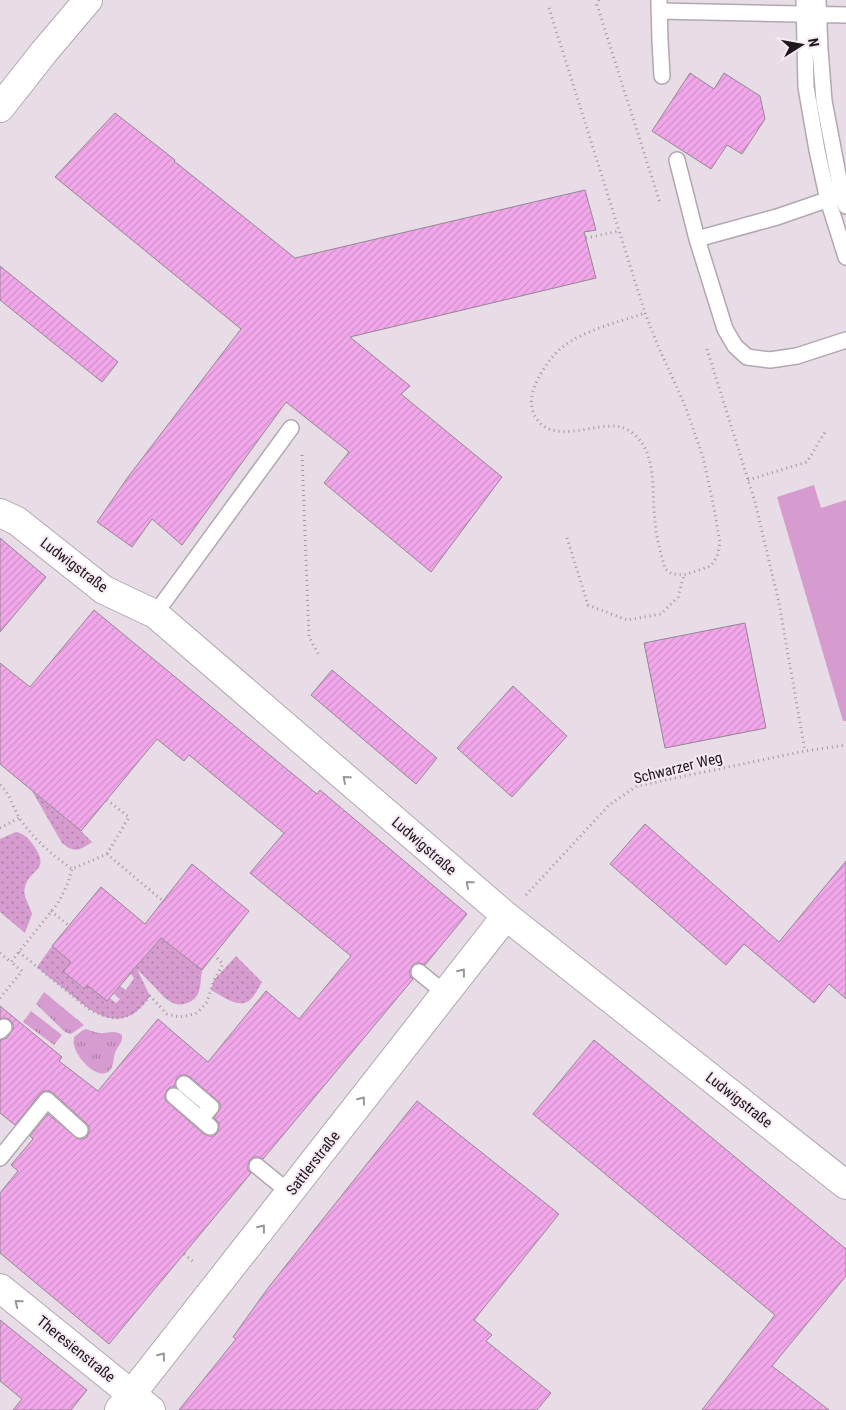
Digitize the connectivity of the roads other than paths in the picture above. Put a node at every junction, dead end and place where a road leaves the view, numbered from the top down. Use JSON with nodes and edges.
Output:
{"nodes":[{"id":1,"x":88,"y":0,"type":"edge"},
{"id":2,"x":659,"y":6,"type":"edge"},
{"id":3,"x":811,"y":7,"type":"edge"},
{"id":4,"x":846,"y":15,"type":"edge"},
{"id":5,"x":662,"y":76,"type":"dead end"},
{"id":6,"x":0,"y":108,"type":"edge"},
{"id":7,"x":677,"y":160,"type":"dead end"},
{"id":8,"x":841,"y":199,"type":"edge"},
{"id":9,"x":697,"y":239,"type":"junction"},
{"id":10,"x":846,"y":257,"type":"edge"},
{"id":11,"x":846,"y":340,"type":"edge"},
{"id":12,"x":291,"y":428,"type":"dead end"},
{"id":13,"x":0,"y":513,"type":"edge"},
{"id":14,"x":155,"y":614,"type":"junction"},
{"id":15,"x":506,"y":916,"type":"junction"},
{"id":16,"x":419,"y":972,"type":"dead end"},
{"id":17,"x":446,"y":994,"type":"junction"},
{"id":18,"x":184,"y":1084,"type":"dead end"},
{"id":19,"x":174,"y":1096,"type":"dead end"},
{"id":20,"x":80,"y":1130,"type":"dead end"},
{"id":21,"x":2,"y":1153,"type":"edge"},
{"id":22,"x":257,"y":1166,"type":"dead end"},
{"id":23,"x":846,"y":1185,"type":"edge"},
{"id":24,"x":290,"y":1193,"type":"junction"},
{"id":25,"x":0,"y":1288,"type":"edge"},
{"id":26,"x":134,"y":1405,"type":"edge"}],
"edges":[{"from":1,"to":6,"type":"street"},
{"from":2,"to":3,"type":"lane"},
{"from":2,"to":5,"type":"lane"},
{"from":3,"to":4,"type":"lane"},
{"from":3,"to":8,"type":"lane"},
{"from":7,"to":9,"type":"lane"},
{"from":8,"to":9,"type":"lane"},
{"from":8,"to":10,"type":"lane"},
{"from":9,"to":11,"type":"lane"},
{"from":12,"to":14,"type":"lane"},
{"from":13,"to":14,"type":"street","name":"Ludwigstraße"},
{"from":15,"to":14,"type":"street","name":"Ludwigstraße","one_way":true},
{"from":17,"to":15,"type":"street","name":"Sattlerstraße","one_way":true},
{"from":15,"to":23,"type":"street","name":"Ludwigstraße"},
{"from":16,"to":17,"type":"lane"},
{"from":24,"to":17,"type":"street","name":"Sattlerstraße","one_way":true},
{"from":18,"to":19,"type":"lane"},
{"from":20,"to":21,"type":"lane"},
{"from":22,"to":24,"type":"lane"},
{"from":26,"to":24,"type":"street","name":"Sattlerstraße","one_way":true},
{"from":26,"to":25,"type":"street","name":"Theresienstraße","one_way":true}]}
